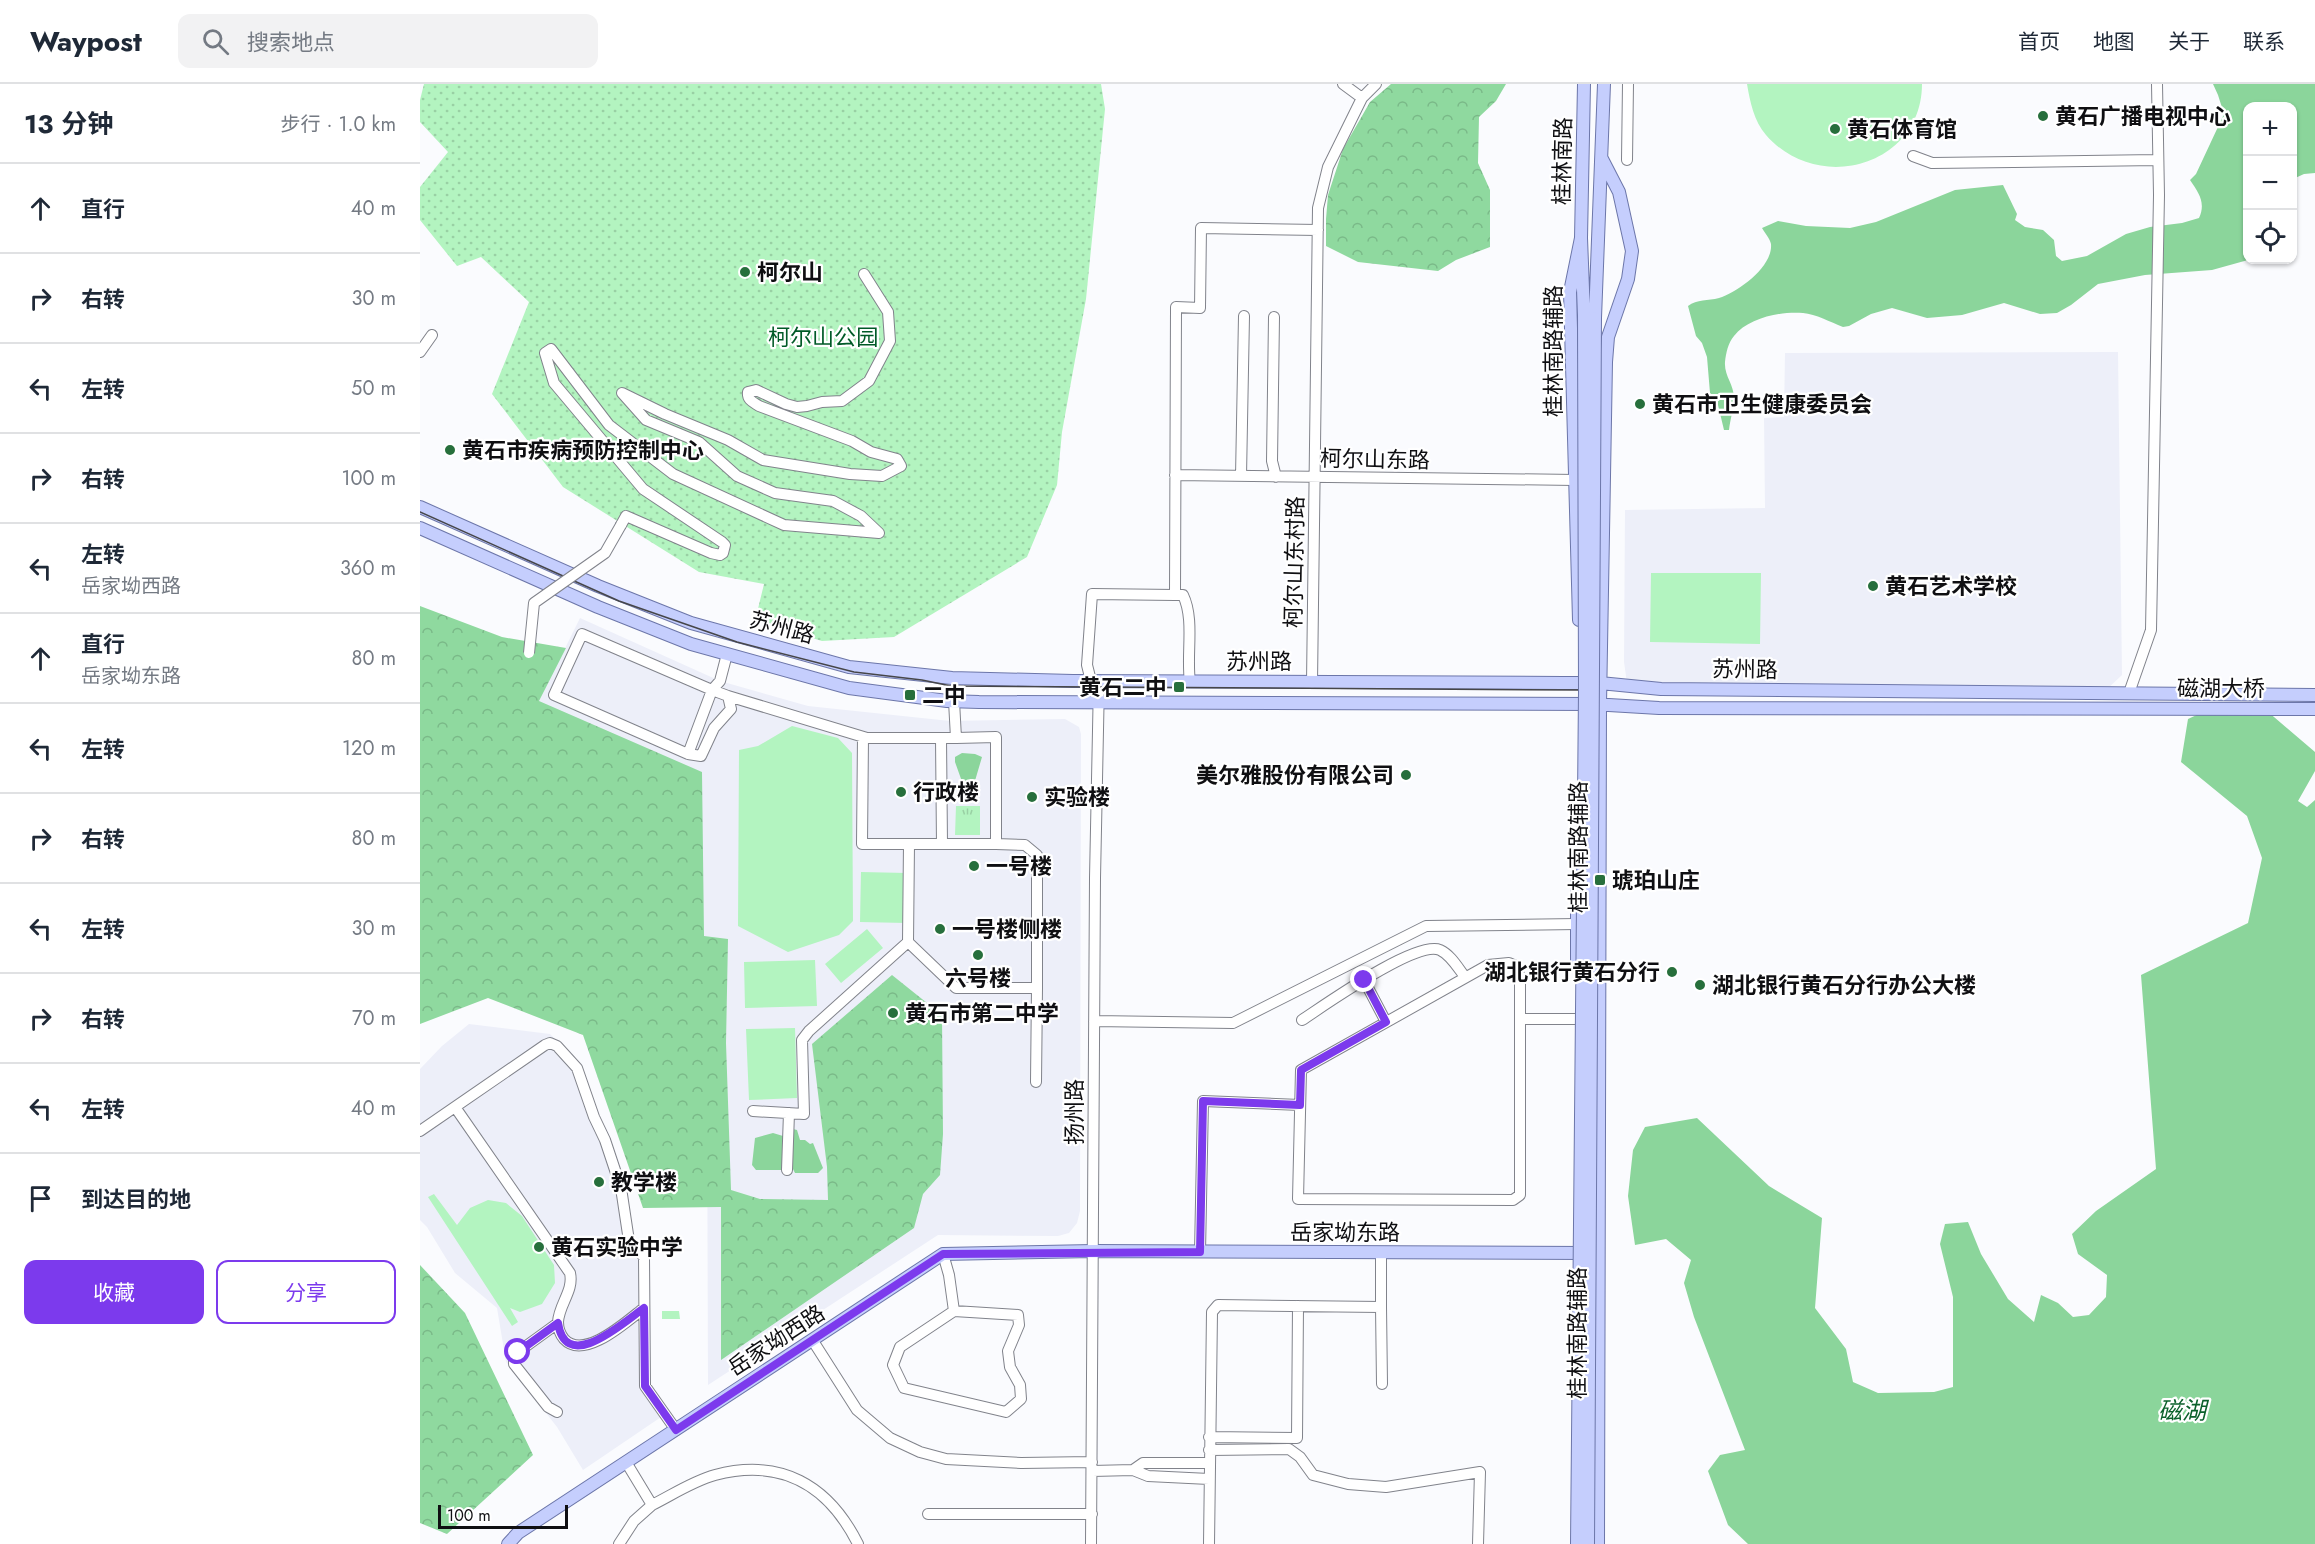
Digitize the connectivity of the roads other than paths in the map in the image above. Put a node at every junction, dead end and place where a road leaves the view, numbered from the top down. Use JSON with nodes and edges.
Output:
{"nodes":[{"id":1,"x":1342,"y":84,"type":"edge"},
{"id":2,"x":1376,"y":84,"type":"edge"},
{"id":3,"x":1584,"y":84,"type":"edge"},
{"id":4,"x":1604,"y":84,"type":"edge"},
{"id":5,"x":1628,"y":84,"type":"edge"},
{"id":6,"x":2157,"y":84,"type":"edge"},
{"id":7,"x":1362,"y":98,"type":"junction"},
{"id":8,"x":1914,"y":156,"type":"dead end"},
{"id":9,"x":1602,"y":159,"type":"junction"},
{"id":10,"x":1627,"y":160,"type":"dead end"},
{"id":11,"x":2157,"y":160,"type":"junction"},
{"id":12,"x":1318,"y":230,"type":"junction"},
{"id":13,"x":1581,"y":238,"type":"junction"},
{"id":14,"x":864,"y":274,"type":"dead end"},
{"id":15,"x":1244,"y":316,"type":"dead end"},
{"id":16,"x":1274,"y":317,"type":"dead end"},
{"id":17,"x":1590,"y":317,"type":"junction"},
{"id":18,"x":432,"y":335,"type":"dead end"},
{"id":19,"x":420,"y":352,"type":"edge"},
{"id":20,"x":1175,"y":475,"type":"junction"},
{"id":21,"x":1241,"y":476,"type":"junction"},
{"id":22,"x":1276,"y":477,"type":"junction"},
{"id":23,"x":1315,"y":478,"type":"junction"},
{"id":24,"x":1575,"y":480,"type":"junction"},
{"id":25,"x":420,"y":507,"type":"edge"},
{"id":26,"x":420,"y":528,"type":"edge"},
{"id":27,"x":1175,"y":595,"type":"junction"},
{"id":28,"x":529,"y":653,"type":"dead end"},
{"id":29,"x":727,"y":654,"type":"junction"},
{"id":30,"x":1095,"y":681,"type":"junction"},
{"id":31,"x":1190,"y":682,"type":"junction"},
{"id":32,"x":1312,"y":682,"type":"junction"},
{"id":33,"x":1581,"y":683,"type":"junction"},
{"id":34,"x":1600,"y":683,"type":"junction"},
{"id":35,"x":712,"y":690,"type":"junction"},
{"id":36,"x":2128,"y":693,"type":"junction"},
{"id":37,"x":2315,"y":695,"type":"edge"},
{"id":38,"x":728,"y":696,"type":"junction"},
{"id":39,"x":954,"y":701,"type":"junction"},
{"id":40,"x":1099,"y":702,"type":"junction"},
{"id":41,"x":1580,"y":704,"type":"junction"},
{"id":42,"x":1600,"y":704,"type":"junction"},
{"id":43,"x":2127,"y":708,"type":"joint"},
{"id":44,"x":2315,"y":709,"type":"edge"},
{"id":45,"x":863,"y":736,"type":"junction"},
{"id":46,"x":941,"y":738,"type":"junction"},
{"id":47,"x":956,"y":738,"type":"junction"},
{"id":48,"x":688,"y":754,"type":"junction"},
{"id":49,"x":909,"y":844,"type":"junction"},
{"id":50,"x":942,"y":844,"type":"junction"},
{"id":51,"x":996,"y":844,"type":"junction"},
{"id":52,"x":1576,"y":924,"type":"junction"},
{"id":53,"x":908,"y":942,"type":"junction"},
{"id":54,"x":1465,"y":977,"type":"junction"},
{"id":55,"x":1364,"y":980,"type":"junction"},
{"id":56,"x":1037,"y":988,"type":"junction"},
{"id":57,"x":1520,"y":1019,"type":"junction"},
{"id":58,"x":1576,"y":1019,"type":"junction"},
{"id":59,"x":1302,"y":1020,"type":"dead end"},
{"id":60,"x":1094,"y":1021,"type":"junction"},
{"id":61,"x":1386,"y":1022,"type":"junction"},
{"id":62,"x":1036,"y":1082,"type":"dead end"},
{"id":63,"x":1300,"y":1105,"type":"junction"},
{"id":64,"x":455,"y":1107,"type":"junction"},
{"id":65,"x":753,"y":1111,"type":"dead end"},
{"id":66,"x":789,"y":1113,"type":"junction"},
{"id":67,"x":420,"y":1131,"type":"edge"},
{"id":68,"x":787,"y":1164,"type":"dead end"},
{"id":69,"x":1093,"y":1251,"type":"junction"},
{"id":70,"x":1200,"y":1252,"type":"junction"},
{"id":71,"x":1382,"y":1253,"type":"junction"},
{"id":72,"x":943,"y":1254,"type":"junction"},
{"id":73,"x":1577,"y":1254,"type":"junction"},
{"id":74,"x":1597,"y":1254,"type":"junction"},
{"id":75,"x":1298,"y":1306,"type":"junction"},
{"id":76,"x":1381,"y":1307,"type":"junction"},
{"id":77,"x":644,"y":1308,"type":"junction"},
{"id":78,"x":954,"y":1311,"type":"junction"},
{"id":79,"x":558,"y":1323,"type":"junction"},
{"id":80,"x":813,"y":1341,"type":"junction"},
{"id":81,"x":1382,"y":1384,"type":"dead end"},
{"id":82,"x":557,"y":1412,"type":"dead end"},
{"id":83,"x":676,"y":1430,"type":"junction"},
{"id":84,"x":1209,"y":1437,"type":"junction"},
{"id":85,"x":1298,"y":1438,"type":"junction"},
{"id":86,"x":1209,"y":1450,"type":"junction"},
{"id":87,"x":1300,"y":1457,"type":"junction"},
{"id":88,"x":626,"y":1462,"type":"junction"},
{"id":89,"x":1209,"y":1463,"type":"junction"},
{"id":90,"x":1092,"y":1466,"type":"junction"},
{"id":91,"x":1132,"y":1470,"type":"junction"},
{"id":92,"x":1209,"y":1479,"type":"junction"},
{"id":93,"x":652,"y":1505,"type":"junction"},
{"id":94,"x":928,"y":1514,"type":"dead end"},
{"id":95,"x":1092,"y":1514,"type":"junction"},
{"id":96,"x":508,"y":1544,"type":"edge"},
{"id":97,"x":619,"y":1544,"type":"edge"},
{"id":98,"x":858,"y":1544,"type":"edge"},
{"id":99,"x":1091,"y":1544,"type":"edge"},
{"id":100,"x":1209,"y":1544,"type":"edge"},
{"id":101,"x":1478,"y":1544,"type":"edge"},
{"id":102,"x":1572,"y":1544,"type":"edge"},
{"id":103,"x":1578,"y":1544,"type":"edge"},
{"id":104,"x":1588,"y":1544,"type":"edge"},
{"id":105,"x":1598,"y":1544,"type":"edge"}],
"edges":[{"from":1,"to":7,"type":"street"},
{"from":2,"to":7,"type":"street","name":"柯尔山东村路"},
{"from":3,"to":13,"type":"main road","name":"桂林南路"},
{"from":4,"to":9,"type":"main road","name":"桂林南路"},
{"from":5,"to":10,"type":"street"},
{"from":6,"to":11,"type":"street"},
{"from":7,"to":12,"type":"street","name":"柯尔山东村路"},
{"from":8,"to":11,"type":"street"},
{"from":9,"to":17,"type":"main road","name":"桂林南路"},
{"from":9,"to":34,"type":"main road","name":"桂林南路辅路"},
{"from":11,"to":36,"type":"street"},
{"from":12,"to":20,"type":"street"},
{"from":12,"to":23,"type":"street","name":"柯尔山东村路"},
{"from":13,"to":17,"type":"main road"},
{"from":13,"to":24,"type":"main road","name":"桂林南路辅路"},
{"from":14,"to":28,"type":"street","bridge":true},
{"from":15,"to":21,"type":"street"},
{"from":16,"to":22,"type":"street"},
{"from":17,"to":103,"type":"main road","bridge":true},
{"from":17,"to":104,"type":"main road","bridge":true},
{"from":18,"to":19,"type":"street"},
{"from":20,"to":21,"type":"street","name":"柯尔山东路"},
{"from":20,"to":27,"type":"street"},
{"from":21,"to":22,"type":"street","name":"柯尔山东路"},
{"from":22,"to":23,"type":"street","name":"柯尔山东路"},
{"from":23,"to":24,"type":"street","name":"柯尔山东路"},
{"from":23,"to":32,"type":"street","name":"柯尔山东村路"},
{"from":24,"to":33,"type":"main road","name":"桂林南路辅路"},
{"from":25,"to":30,"type":"main road","name":"苏州路"},
{"from":26,"to":29,"type":"main road","name":"苏州路"},
{"from":27,"to":30,"type":"street","name":"扬州路"},
{"from":27,"to":31,"type":"street"},
{"from":29,"to":35,"type":"street"},
{"from":29,"to":39,"type":"main road","name":"苏州路"},
{"from":30,"to":31,"type":"main road","name":"苏州路"},
{"from":30,"to":40,"type":"street","name":"扬州路"},
{"from":31,"to":32,"type":"main road","name":"苏州路"},
{"from":32,"to":33,"type":"main road","name":"苏州路"},
{"from":33,"to":34,"type":"main road","name":"苏州路"},
{"from":33,"to":41,"type":"main road","name":"桂林南路辅路"},
{"from":34,"to":36,"type":"main road","name":"苏州路"},
{"from":34,"to":42,"type":"main road","name":"桂林南路辅路"},
{"from":35,"to":38,"type":"street"},
{"from":35,"to":48,"type":"street"},
{"from":35,"to":48,"type":"street"},
{"from":36,"to":37,"type":"main road","name":"磁湖大桥"},
{"from":38,"to":45,"type":"street"},
{"from":38,"to":48,"type":"street"},
{"from":39,"to":40,"type":"main road","name":"苏州路"},
{"from":39,"to":47,"type":"street"},
{"from":40,"to":41,"type":"main road","name":"苏州路"},
{"from":40,"to":60,"type":"street","name":"扬州路"},
{"from":41,"to":42,"type":"main road","name":"苏州路"},
{"from":41,"to":52,"type":"main road","name":"桂林南路辅路"},
{"from":42,"to":43,"type":"main road","name":"苏州路"},
{"from":42,"to":74,"type":"main road","name":"桂林南路辅路"},
{"from":43,"to":44,"type":"main road","name":"磁湖大桥"},
{"from":45,"to":46,"type":"street"},
{"from":45,"to":49,"type":"street"},
{"from":46,"to":47,"type":"street"},
{"from":46,"to":50,"type":"street"},
{"from":47,"to":51,"type":"street"},
{"from":49,"to":50,"type":"street"},
{"from":49,"to":53,"type":"street"},
{"from":50,"to":51,"type":"street"},
{"from":51,"to":56,"type":"street"},
{"from":52,"to":58,"type":"main road","name":"桂林南路辅路"},
{"from":52,"to":60,"type":"street"},
{"from":53,"to":56,"type":"street"},
{"from":53,"to":66,"type":"street"},
{"from":54,"to":55,"type":"street"},
{"from":54,"to":57,"type":"street"},
{"from":54,"to":61,"type":"street"},
{"from":55,"to":59,"type":"street"},
{"from":55,"to":61,"type":"street"},
{"from":56,"to":62,"type":"street"},
{"from":57,"to":58,"type":"street"},
{"from":57,"to":63,"type":"street"},
{"from":58,"to":73,"type":"main road","name":"桂林南路辅路"},
{"from":60,"to":69,"type":"street","name":"扬州路"},
{"from":61,"to":63,"type":"street"},
{"from":63,"to":70,"type":"street"},
{"from":64,"to":67,"type":"street"},
{"from":64,"to":77,"type":"street"},
{"from":64,"to":79,"type":"street"},
{"from":65,"to":66,"type":"street"},
{"from":66,"to":68,"type":"street"},
{"from":69,"to":70,"type":"main road","name":"岳家坳东路"},
{"from":69,"to":72,"type":"main road"},
{"from":69,"to":90,"type":"street","name":"扬州路"},
{"from":70,"to":71,"type":"main road","name":"岳家坳东路"},
{"from":71,"to":73,"type":"main road","name":"岳家坳东路"},
{"from":71,"to":76,"type":"street"},
{"from":72,"to":78,"type":"street"},
{"from":72,"to":80,"type":"main road","name":"岳家坳西路"},
{"from":73,"to":74,"type":"main road","name":"岳家坳东路"},
{"from":73,"to":102,"type":"main road","name":"桂林南路辅路"},
{"from":74,"to":105,"type":"main road","name":"桂林南路辅路"},
{"from":75,"to":76,"type":"street"},
{"from":75,"to":84,"type":"street"},
{"from":75,"to":85,"type":"street"},
{"from":76,"to":81,"type":"street"},
{"from":77,"to":79,"type":"street"},
{"from":77,"to":83,"type":"street"},
{"from":78,"to":78,"type":"street"},
{"from":79,"to":82,"type":"street"},
{"from":80,"to":83,"type":"main road","name":"岳家坳西路"},
{"from":80,"to":90,"type":"street"},
{"from":83,"to":88,"type":"main road","name":"岳家坳西路"},
{"from":84,"to":85,"type":"street"},
{"from":84,"to":86,"type":"street"},
{"from":85,"to":87,"type":"street"},
{"from":86,"to":87,"type":"street"},
{"from":86,"to":89,"type":"street"},
{"from":87,"to":101,"type":"street"},
{"from":88,"to":93,"type":"street"},
{"from":88,"to":96,"type":"main road","name":"岳家坳西路"},
{"from":89,"to":91,"type":"street"},
{"from":89,"to":92,"type":"street"},
{"from":90,"to":91,"type":"street"},
{"from":90,"to":95,"type":"street","name":"扬州路"},
{"from":91,"to":92,"type":"street"},
{"from":92,"to":100,"type":"street"},
{"from":93,"to":97,"type":"street"},
{"from":93,"to":98,"type":"street"},
{"from":94,"to":95,"type":"street"},
{"from":95,"to":99,"type":"street","name":"扬州路"}]}
